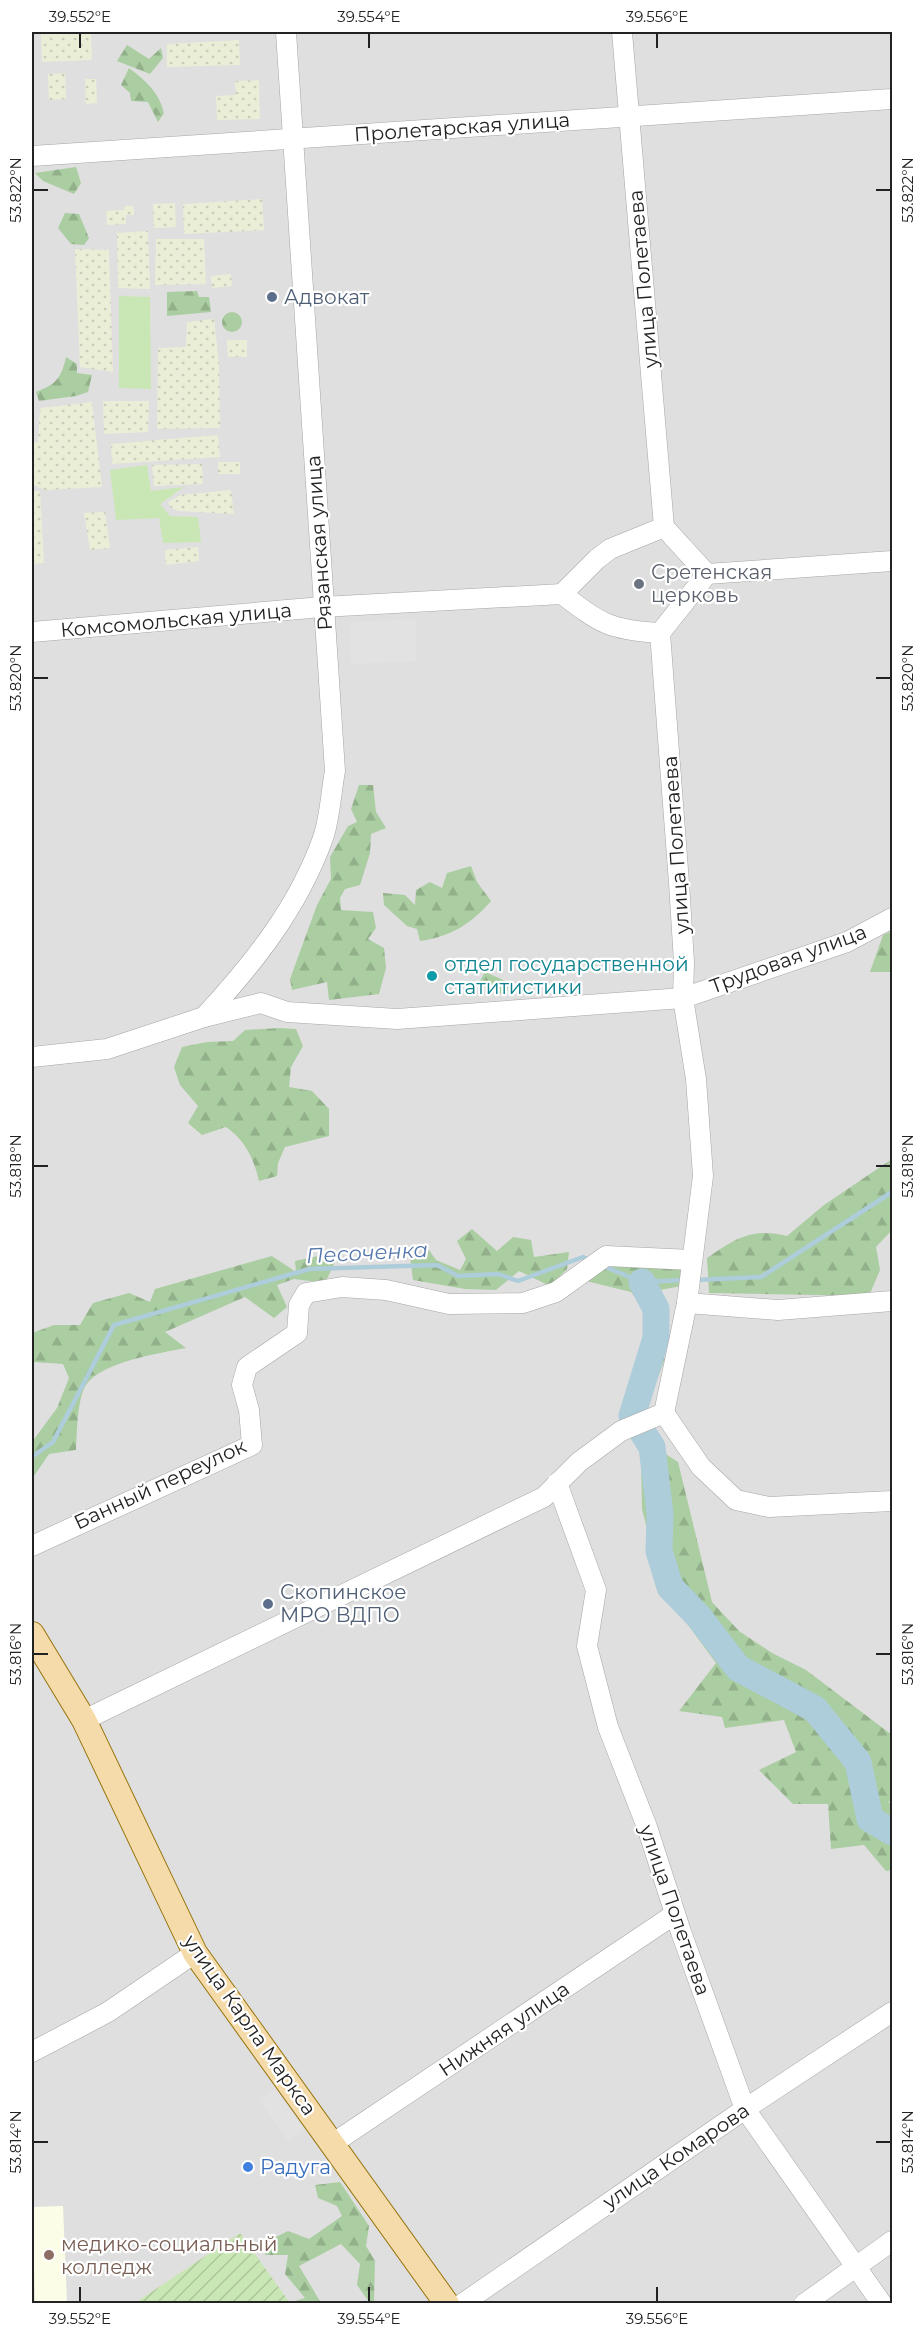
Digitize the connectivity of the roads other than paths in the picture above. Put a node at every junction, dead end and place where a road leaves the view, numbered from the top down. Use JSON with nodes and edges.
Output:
{"nodes":[{"id":1,"x":286,"y":32,"type":"edge"},
{"id":2,"x":622,"y":32,"type":"edge"},
{"id":3,"x":892,"y":99,"type":"edge"},
{"id":4,"x":630,"y":117,"type":"junction"},
{"id":5,"x":294,"y":138,"type":"junction"},
{"id":6,"x":32,"y":156,"type":"edge"},
{"id":7,"x":664,"y":527,"type":"junction"},
{"id":8,"x":892,"y":561,"type":"edge"},
{"id":9,"x":707,"y":574,"type":"junction"},
{"id":10,"x":562,"y":594,"type":"junction"},
{"id":11,"x":322,"y":607,"type":"junction"},
{"id":12,"x":32,"y":632,"type":"edge"},
{"id":13,"x":660,"y":633,"type":"junction"},
{"id":14,"x":892,"y":918,"type":"edge"},
{"id":15,"x":683,"y":998,"type":"junction"},
{"id":16,"x":204,"y":1017,"type":"junction"},
{"id":17,"x":32,"y":1057,"type":"edge"},
{"id":18,"x":692,"y":1260,"type":"junction"},
{"id":19,"x":892,"y":1301,"type":"edge"},
{"id":20,"x":687,"y":1303,"type":"junction"},
{"id":21,"x":664,"y":1413,"type":"junction"},
{"id":22,"x":557,"y":1483,"type":"junction"},
{"id":23,"x":892,"y":1501,"type":"edge"},
{"id":24,"x":32,"y":1546,"type":"edge"},
{"id":25,"x":32,"y":1634,"type":"edge"},
{"id":26,"x":84,"y":1720,"type":"junction"},
{"id":27,"x":675,"y":1914,"type":"junction"},
{"id":28,"x":195,"y":1953,"type":"junction"},
{"id":29,"x":892,"y":2012,"type":"edge"},
{"id":30,"x":32,"y":2052,"type":"edge"},
{"id":31,"x":745,"y":2109,"type":"junction"},
{"id":32,"x":332,"y":2144,"type":"junction"},
{"id":33,"x":892,"y":2241,"type":"edge"},
{"id":34,"x":857,"y":2266,"type":"junction"},
{"id":35,"x":447,"y":2304,"type":"edge"},
{"id":36,"x":462,"y":2304,"type":"edge"},
{"id":37,"x":804,"y":2304,"type":"edge"},
{"id":38,"x":882,"y":2304,"type":"edge"}],
"edges":[{"from":1,"to":5,"type":"street","name":"Рязанская улица"},
{"from":2,"to":4,"type":"street","name":"улица Полетаева"},
{"from":3,"to":4,"type":"street","name":"Пролетарская улица"},
{"from":4,"to":5,"type":"street","name":"Пролетарская улица"},
{"from":4,"to":7,"type":"street","name":"улица Полетаева"},
{"from":5,"to":6,"type":"street","name":"Пролетарская улица"},
{"from":5,"to":11,"type":"street","name":"Рязанская улица"},
{"from":7,"to":9,"type":"street"},
{"from":7,"to":10,"type":"street"},
{"from":8,"to":9,"type":"street"},
{"from":9,"to":13,"type":"street"},
{"from":10,"to":11,"type":"street","name":"Комсомольская улица"},
{"from":10,"to":13,"type":"street"},
{"from":11,"to":12,"type":"street","name":"Комсомольская улица"},
{"from":11,"to":16,"type":"street","name":"Рязанская улица"},
{"from":13,"to":15,"type":"street","name":"улица Полетаева"},
{"from":14,"to":15,"type":"street","name":"Трудовая улица"},
{"from":15,"to":16,"type":"street","name":"Трудовая улица"},
{"from":15,"to":18,"type":"street","name":"улица Полетаева"},
{"from":16,"to":17,"type":"street","name":"Трудовая улица"},
{"from":18,"to":20,"type":"street","name":"улица Полетаева"},
{"from":18,"to":24,"type":"street","name":"Банный переулок"},
{"from":19,"to":20,"type":"street"},
{"from":20,"to":21,"type":"street","name":"улица Полетаева"},
{"from":21,"to":22,"type":"street"},
{"from":21,"to":23,"type":"street"},
{"from":22,"to":26,"type":"street"},
{"from":22,"to":27,"type":"street","name":"улица Полетаева"},
{"from":25,"to":26,"type":"main road","name":"улица Карла Маркса"},
{"from":26,"to":28,"type":"main road","name":"улица Карла Маркса"},
{"from":27,"to":31,"type":"street","name":"улица Полетаева"},
{"from":27,"to":32,"type":"street","name":"Нижняя улица"},
{"from":28,"to":30,"type":"street"},
{"from":28,"to":32,"type":"main road","name":"улица Карла Маркса"},
{"from":29,"to":31,"type":"street","name":"улица Комарова"},
{"from":31,"to":34,"type":"street","name":"улица Полетаева"},
{"from":31,"to":36,"type":"street","name":"улица Комарова"},
{"from":32,"to":35,"type":"main road","name":"улица Карла Маркса"},
{"from":33,"to":34,"type":"street"},
{"from":34,"to":37,"type":"street"},
{"from":34,"to":38,"type":"street","name":"улица Полетаева"}]}
